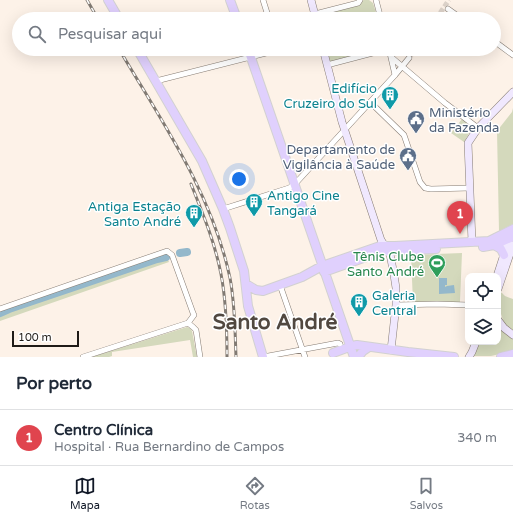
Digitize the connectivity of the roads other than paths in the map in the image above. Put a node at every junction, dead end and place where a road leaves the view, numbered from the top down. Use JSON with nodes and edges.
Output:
{"nodes":[{"id":1,"x":108,"y":0,"type":"edge"},
{"id":2,"x":230,"y":0,"type":"edge"},
{"id":3,"x":262,"y":0,"type":"edge"},
{"id":4,"x":311,"y":0,"type":"edge"},
{"id":5,"x":360,"y":0,"type":"edge"},
{"id":6,"x":376,"y":0,"type":"edge"},
{"id":7,"x":448,"y":9,"type":"dead end"},
{"id":8,"x":115,"y":12,"type":"edge"},
{"id":9,"x":234,"y":12,"type":"edge"},
{"id":10,"x":266,"y":12,"type":"edge"},
{"id":11,"x":315,"y":12,"type":"edge"},
{"id":12,"x":331,"y":12,"type":"edge"},
{"id":13,"x":379,"y":12,"type":"edge"},
{"id":14,"x":452,"y":12,"type":"edge"},
{"id":15,"x":501,"y":46,"type":"edge"},
{"id":16,"x":513,"y":55,"type":"edge"},
{"id":17,"x":141,"y":56,"type":"edge"},
{"id":18,"x":239,"y":56,"type":"edge"},
{"id":19,"x":250,"y":56,"type":"edge"},
{"id":20,"x":325,"y":56,"type":"edge"},
{"id":21,"x":362,"y":56,"type":"edge"},
{"id":22,"x":391,"y":57,"type":"joint"},
{"id":23,"x":409,"y":58,"type":"tunnel mouth"},
{"id":24,"x":327,"y":65,"type":"junction"},
{"id":25,"x":402,"y":67,"type":"junction"},
{"id":26,"x":395,"y":75,"type":"junction"},
{"id":27,"x":156,"y":81,"type":"junction"},
{"id":28,"x":513,"y":92,"type":"edge"},
{"id":29,"x":370,"y":102,"type":"junction"},
{"id":30,"x":478,"y":128,"type":"junction"},
{"id":31,"x":344,"y":130,"type":"junction"},
{"id":32,"x":294,"y":185,"type":"junction"},
{"id":33,"x":469,"y":188,"type":"junction"},
{"id":34,"x":223,"y":209,"type":"junction"},
{"id":35,"x":512,"y":237,"type":"edge"},
{"id":36,"x":472,"y":242,"type":"junction"},
{"id":37,"x":494,"y":245,"type":"junction"},
{"id":38,"x":386,"y":248,"type":"junction"},
{"id":39,"x":504,"y":255,"type":"junction"},
{"id":40,"x":323,"y":269,"type":"junction"},
{"id":41,"x":498,"y":273,"type":"edge"},
{"id":42,"x":501,"y":278,"type":"edge"},
{"id":43,"x":246,"y":284,"type":"junction"},
{"id":44,"x":280,"y":285,"type":"junction"},
{"id":45,"x":396,"y":305,"type":"junction"},
{"id":46,"x":465,"y":305,"type":"edge"},
{"id":47,"x":0,"y":308,"type":"edge"},
{"id":48,"x":188,"y":323,"type":"junction"},
{"id":49,"x":501,"y":324,"type":"edge"},
{"id":50,"x":344,"y":331,"type":"junction"},
{"id":51,"x":513,"y":336,"type":"edge"},
{"id":52,"x":340,"y":344,"type":"junction"},
{"id":53,"x":475,"y":345,"type":"edge"},
{"id":54,"x":350,"y":346,"type":"junction"},
{"id":55,"x":369,"y":347,"type":"junction"},
{"id":56,"x":302,"y":350,"type":"junction"},
{"id":57,"x":391,"y":350,"type":"junction"},
{"id":58,"x":513,"y":354,"type":"edge"},
{"id":59,"x":83,"y":357,"type":"edge"},
{"id":60,"x":200,"y":357,"type":"edge"},
{"id":61,"x":263,"y":357,"type":"edge"},
{"id":62,"x":305,"y":357,"type":"edge"},
{"id":63,"x":354,"y":357,"type":"edge"},
{"id":64,"x":358,"y":357,"type":"edge"},
{"id":65,"x":454,"y":357,"type":"edge"},
{"id":66,"x":469,"y":357,"type":"edge"},
{"id":67,"x":501,"y":357,"type":"edge"}],
"edges":[{"from":1,"to":8,"type":"main road"},
{"from":2,"to":9,"type":"main road"},
{"from":3,"to":10,"type":"street"},
{"from":4,"to":11,"type":"street"},
{"from":5,"to":12,"type":"street"},
{"from":6,"to":13,"type":"street"},
{"from":7,"to":14,"type":"street"},
{"from":15,"to":16,"type":"street"},
{"from":17,"to":27,"type":"main road"},
{"from":18,"to":27,"type":"street"},
{"from":19,"to":32,"type":"main road"},
{"from":20,"to":24,"type":"street"},
{"from":21,"to":24,"type":"street"},
{"from":22,"to":25,"type":"street"},
{"from":22,"to":26,"type":"street"},
{"from":23,"to":25,"type":"street"},
{"from":24,"to":31,"type":"street"},
{"from":25,"to":26,"type":"street"},
{"from":25,"to":30,"type":"street"},
{"from":26,"to":29,"type":"street"},
{"from":27,"to":34,"type":"main road"},
{"from":28,"to":30,"type":"street"},
{"from":29,"to":31,"type":"street"},
{"from":29,"to":33,"type":"street"},
{"from":30,"to":33,"type":"street"},
{"from":31,"to":32,"type":"street"},
{"from":31,"to":38,"type":"street"},
{"from":32,"to":34,"type":"street"},
{"from":32,"to":40,"type":"main road"},
{"from":33,"to":36,"type":"street"},
{"from":34,"to":43,"type":"main road"},
{"from":35,"to":36,"type":"main road"},
{"from":35,"to":37,"type":"main road"},
{"from":35,"to":39,"type":"street"},
{"from":35,"to":42,"type":"street"},
{"from":36,"to":38,"type":"main road"},
{"from":37,"to":38,"type":"main road"},
{"from":37,"to":39,"type":"main road"},
{"from":38,"to":40,"type":"main road"},
{"from":38,"to":45,"type":"street"},
{"from":39,"to":41,"type":"street"},
{"from":40,"to":44,"type":"main road"},
{"from":40,"to":50,"type":"main road"},
{"from":43,"to":44,"type":"main road"},
{"from":43,"to":61,"type":"main road"},
{"from":44,"to":56,"type":"street"},
{"from":45,"to":46,"type":"street"},
{"from":45,"to":57,"type":"street"},
{"from":47,"to":48,"type":"street"},
{"from":48,"to":59,"type":"street"},
{"from":48,"to":60,"type":"street"},
{"from":49,"to":51,"type":"street"},
{"from":50,"to":52,"type":"main road"},
{"from":50,"to":54,"type":"main road"},
{"from":52,"to":54,"type":"main road"},
{"from":52,"to":56,"type":"street"},
{"from":53,"to":66,"type":"street"},
{"from":54,"to":55,"type":"main road"},
{"from":54,"to":63,"type":"main road"},
{"from":55,"to":57,"type":"main road"},
{"from":55,"to":64,"type":"main road"},
{"from":56,"to":61,"type":"street"},
{"from":56,"to":62,"type":"street"},
{"from":57,"to":65,"type":"main road"},
{"from":58,"to":67,"type":"main road"}]}
